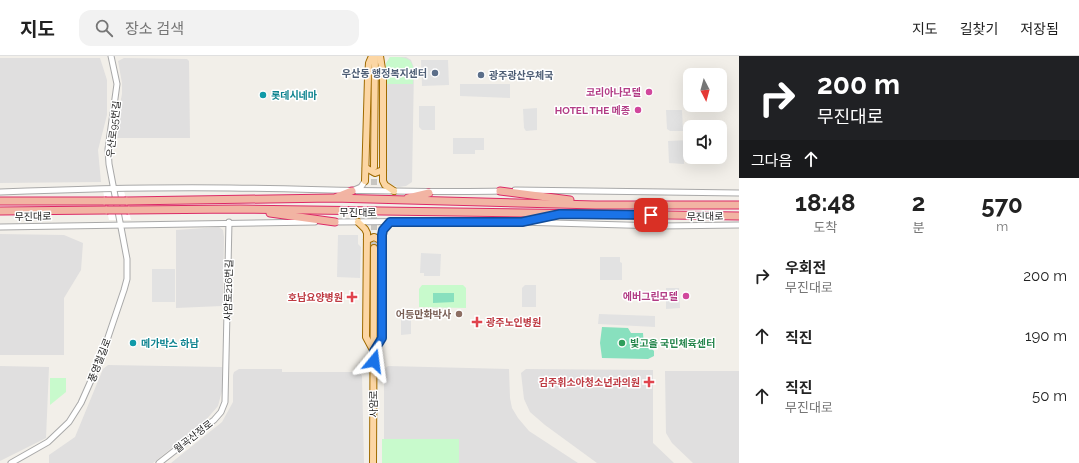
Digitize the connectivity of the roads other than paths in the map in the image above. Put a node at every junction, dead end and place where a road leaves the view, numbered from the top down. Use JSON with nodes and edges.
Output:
{"nodes":[{"id":1,"x":111,"y":56,"type":"edge"},
{"id":2,"x":372,"y":56,"type":"edge"},
{"id":3,"x":375,"y":56,"type":"edge"},
{"id":4,"x":380,"y":56,"type":"edge"},
{"id":5,"x":374,"y":167,"type":"tunnel mouth"},
{"id":6,"x":366,"y":168,"type":"junction"},
{"id":7,"x":382,"y":170,"type":"junction"},
{"id":8,"x":365,"y":181,"type":"joint"},
{"id":9,"x":113,"y":188,"type":"junction"},
{"id":10,"x":352,"y":191,"type":"junction"},
{"id":11,"x":500,"y":191,"type":"junction"},
{"id":12,"x":0,"y":192,"type":"edge"},
{"id":13,"x":394,"y":192,"type":"junction"},
{"id":14,"x":429,"y":193,"type":"junction"},
{"id":15,"x":739,"y":193,"type":"edge"},
{"id":16,"x":333,"y":198,"type":"junction"},
{"id":17,"x":398,"y":200,"type":"junction"},
{"id":18,"x":0,"y":201,"type":"edge"},
{"id":19,"x":596,"y":205,"type":"junction"},
{"id":20,"x":739,"y":205,"type":"edge"},
{"id":21,"x":240,"y":208,"type":"junction"},
{"id":22,"x":0,"y":211,"type":"edge"},
{"id":23,"x":560,"y":214,"type":"junction"},
{"id":24,"x":739,"y":216,"type":"edge"},
{"id":25,"x":229,"y":222,"type":"junction"},
{"id":26,"x":335,"y":222,"type":"junction"},
{"id":27,"x":358,"y":222,"type":"junction"},
{"id":28,"x":390,"y":222,"type":"junction"},
{"id":29,"x":522,"y":222,"type":"junction"},
{"id":30,"x":121,"y":225,"type":"junction"},
{"id":31,"x":739,"y":225,"type":"edge"},
{"id":32,"x":0,"y":227,"type":"edge"},
{"id":33,"x":367,"y":240,"type":"junction"},
{"id":34,"x":382,"y":241,"type":"junction"},
{"id":35,"x":374,"y":248,"type":"tunnel mouth"},
{"id":36,"x":374,"y":351,"type":"junction"},
{"id":37,"x":227,"y":358,"type":"joint"},
{"id":38,"x":11,"y":463,"type":"edge"},
{"id":39,"x":159,"y":463,"type":"edge"},
{"id":40,"x":372,"y":463,"type":"edge"}],
"edges":[{"from":1,"to":9,"type":"street","name":"우산로95번길"},
{"from":2,"to":6,"type":"main road"},
{"from":3,"to":5,"type":"main road"},
{"from":4,"to":7,"type":"main road"},
{"from":6,"to":7,"type":"main road"},
{"from":6,"to":8,"type":"main road"},
{"from":7,"to":13,"type":"main road"},
{"from":8,"to":10,"type":"street"},
{"from":9,"to":10,"type":"street","name":"무진대로"},
{"from":9,"to":12,"type":"street","name":"무진대로"},
{"from":9,"to":30,"type":"street","name":"우산로95번길"},
{"from":10,"to":13,"type":"street","name":"무진대로"},
{"from":10,"to":16,"type":"highway"},
{"from":11,"to":14,"type":"street","name":"무진대로"},
{"from":11,"to":15,"type":"street"},
{"from":11,"to":19,"type":"highway"},
{"from":13,"to":14,"type":"street","name":"무진대로"},
{"from":14,"to":17,"type":"highway"},
{"from":16,"to":17,"type":"highway","name":"무진대로"},
{"from":16,"to":18,"type":"highway","name":"무진대로","bridge":true},
{"from":17,"to":19,"type":"highway","name":"무진대로"},
{"from":19,"to":20,"type":"highway","name":"무진대로"},
{"from":21,"to":22,"type":"highway","name":"무진대로","bridge":true},
{"from":21,"to":23,"type":"highway","name":"무진대로"},
{"from":21,"to":26,"type":"highway"},
{"from":23,"to":24,"type":"highway","name":"무진대로"},
{"from":23,"to":29,"type":"highway"},
{"from":25,"to":26,"type":"street","name":"무진대로"},
{"from":25,"to":30,"type":"street","name":"무진대로"},
{"from":25,"to":37,"type":"street","name":"사암로216번길"},
{"from":26,"to":27,"type":"street","name":"무진대로"},
{"from":27,"to":28,"type":"street","name":"무진대로"},
{"from":27,"to":33,"type":"main road"},
{"from":28,"to":29,"type":"street","name":"무진대로"},
{"from":28,"to":34,"type":"main road"},
{"from":29,"to":31,"type":"street","name":"무진대로"},
{"from":30,"to":32,"type":"street","name":"무진대로"},
{"from":30,"to":38,"type":"street","name":"풍영철길로"},
{"from":33,"to":34,"type":"main road"},
{"from":33,"to":36,"type":"main road"},
{"from":34,"to":36,"type":"main road"},
{"from":35,"to":36,"type":"main road","name":"사암로"},
{"from":36,"to":40,"type":"main road","name":"사암로"},
{"from":37,"to":39,"type":"street","name":"월곡산정로"}]}
